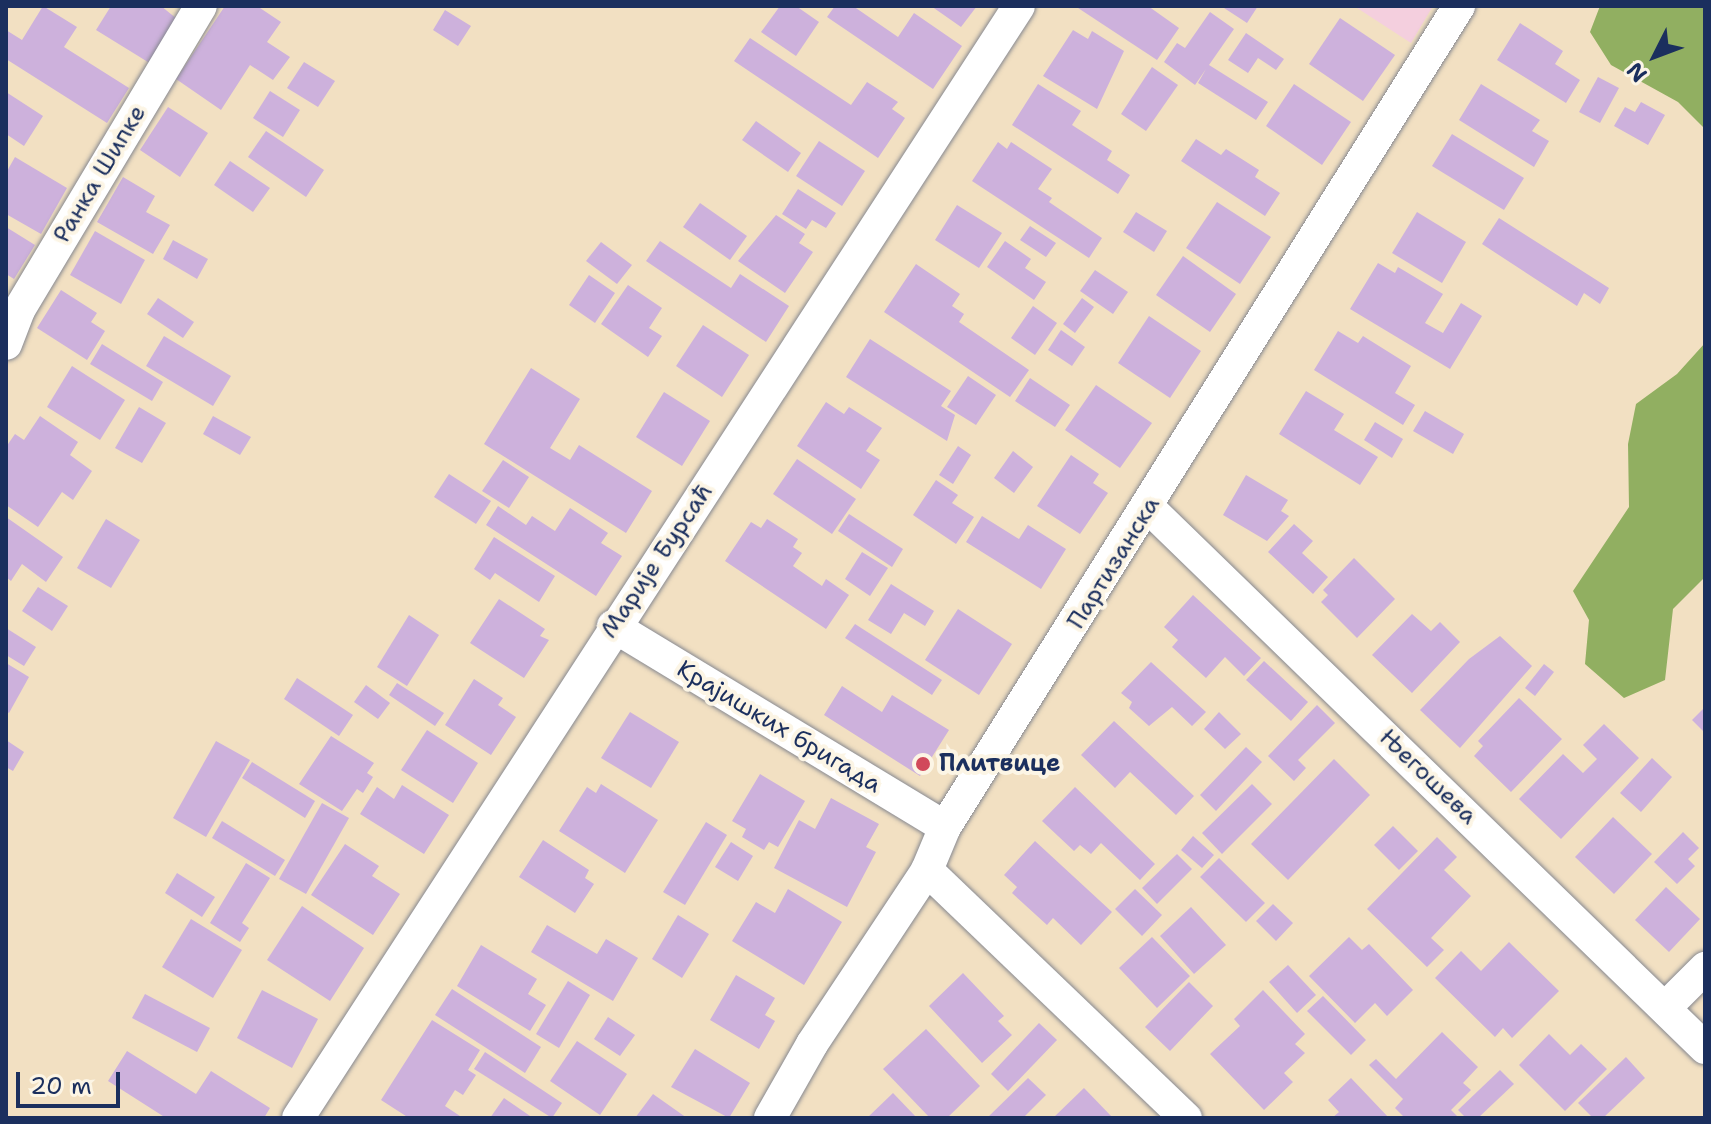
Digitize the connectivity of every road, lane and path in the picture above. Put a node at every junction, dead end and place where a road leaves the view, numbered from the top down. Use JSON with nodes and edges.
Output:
{"nodes":[{"id":1,"x":201,"y":6,"type":"edge"},
{"id":2,"x":1019,"y":6,"type":"edge"},
{"id":3,"x":1459,"y":6,"type":"edge"},
{"id":4,"x":6,"y":344,"type":"edge"},
{"id":5,"x":1149,"y":508,"type":"junction"},
{"id":6,"x":613,"y":626,"type":"junction"},
{"id":7,"x":945,"y":827,"type":"junction"},
{"id":8,"x":927,"y":870,"type":"junction"},
{"id":9,"x":1705,"y":968,"type":"edge"},
{"id":10,"x":1665,"y":1008,"type":"junction"},
{"id":11,"x":1705,"y":1048,"type":"edge"},
{"id":12,"x":298,"y":1118,"type":"edge"},
{"id":13,"x":770,"y":1118,"type":"edge"},
{"id":14,"x":1186,"y":1118,"type":"edge"}],
"edges":[{"from":1,"to":4,"type":"street","name":"Ранка Шипке"},
{"from":2,"to":6,"type":"street","name":"Марије Бурсаћ"},
{"from":3,"to":5,"type":"street","name":"Партизанска"},
{"from":5,"to":7,"type":"street","name":"Партизанска"},
{"from":5,"to":10,"type":"street","name":"Његошева"},
{"from":6,"to":7,"type":"street","name":"Крајишких бригада"},
{"from":6,"to":12,"type":"street","name":"Марије Бурсаћ"},
{"from":7,"to":8,"type":"street","name":"Партизанска"},
{"from":8,"to":13,"type":"street","name":"Партизанска"},
{"from":8,"to":14,"type":"street"},
{"from":9,"to":10,"type":"street"},
{"from":10,"to":11,"type":"street","name":"Његошева"}]}
